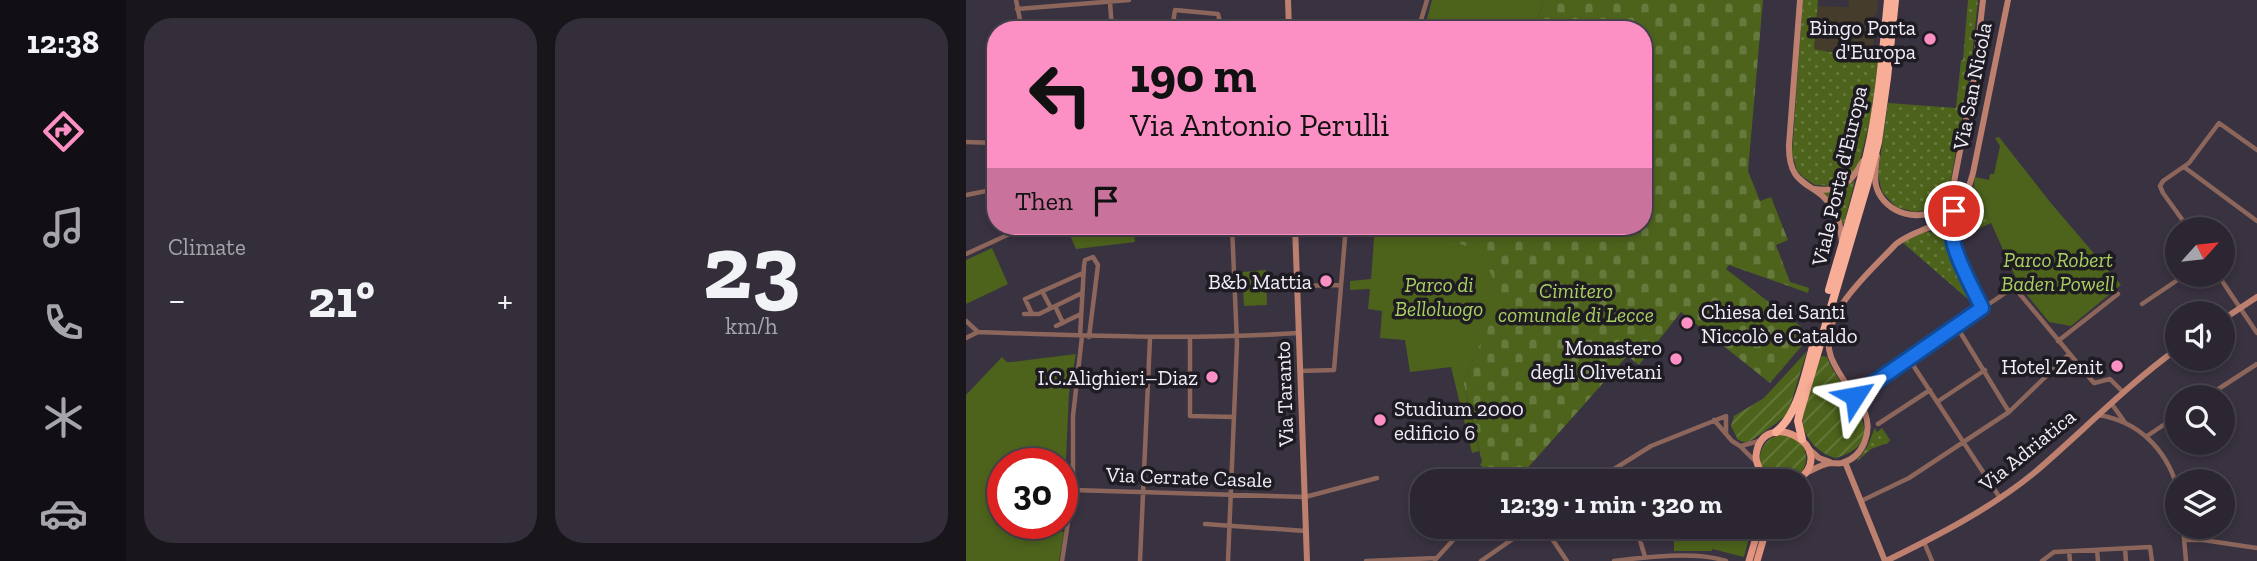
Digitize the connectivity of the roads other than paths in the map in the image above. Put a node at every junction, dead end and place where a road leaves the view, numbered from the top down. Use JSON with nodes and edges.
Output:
{"nodes":[{"id":1,"x":1016,"y":0,"type":"edge"},
{"id":2,"x":1129,"y":0,"type":"edge"},
{"id":3,"x":1287,"y":0,"type":"edge"},
{"id":4,"x":1427,"y":0,"type":"edge"},
{"id":5,"x":1800,"y":0,"type":"edge"},
{"id":6,"x":1888,"y":0,"type":"edge"},
{"id":7,"x":1895,"y":0,"type":"edge"},
{"id":8,"x":1983,"y":0,"type":"edge"},
{"id":9,"x":2008,"y":0,"type":"edge"},
{"id":10,"x":1110,"y":2,"type":"edge"},
{"id":11,"x":1017,"y":9,"type":"junction"},
{"id":12,"x":1020,"y":21,"type":"edge"},
{"id":13,"x":1111,"y":21,"type":"edge"},
{"id":14,"x":1173,"y":21,"type":"edge"},
{"id":15,"x":1220,"y":21,"type":"edge"},
{"id":16,"x":1288,"y":21,"type":"edge"},
{"id":17,"x":1421,"y":21,"type":"edge"},
{"id":18,"x":966,"y":142,"type":"edge"},
{"id":19,"x":1878,"y":142,"type":"junction"},
{"id":20,"x":987,"y":143,"type":"edge"},
{"id":21,"x":2257,"y":150,"type":"edge"},
{"id":22,"x":1867,"y":155,"type":"junction"},
{"id":23,"x":2184,"y":167,"type":"junction"},
{"id":24,"x":1812,"y":188,"type":"junction"},
{"id":25,"x":987,"y":191,"type":"edge"},
{"id":26,"x":966,"y":195,"type":"edge"},
{"id":27,"x":1954,"y":211,"type":"junction"},
{"id":28,"x":2181,"y":217,"type":"edge"},
{"id":29,"x":1942,"y":221,"type":"junction"},
{"id":30,"x":2257,"y":221,"type":"edge"},
{"id":31,"x":1927,"y":228,"type":"junction"},
{"id":32,"x":1951,"y":229,"type":"junction"},
{"id":33,"x":1006,"y":235,"type":"edge"},
{"id":34,"x":1232,"y":235,"type":"edge"},
{"id":35,"x":1295,"y":235,"type":"edge"},
{"id":36,"x":1345,"y":235,"type":"edge"},
{"id":37,"x":1946,"y":235,"type":"junction"},
{"id":38,"x":1952,"y":240,"type":"junction"},
{"id":39,"x":1842,"y":244,"type":"junction"},
{"id":40,"x":966,"y":254,"type":"edge"},
{"id":41,"x":1083,"y":273,"type":"junction"},
{"id":42,"x":1341,"y":285,"type":"junction"},
{"id":43,"x":1297,"y":286,"type":"junction"},
{"id":44,"x":2167,"y":287,"type":"edge"},
{"id":45,"x":2226,"y":287,"type":"edge"},
{"id":46,"x":1042,"y":291,"type":"junction"},
{"id":47,"x":1082,"y":293,"type":"junction"},
{"id":48,"x":2118,"y":294,"type":"dead end"},
{"id":49,"x":2257,"y":297,"type":"edge"},
{"id":50,"x":2142,"y":304,"type":"dead end"},
{"id":51,"x":1053,"y":307,"type":"junction"},
{"id":52,"x":1982,"y":308,"type":"junction"},
{"id":53,"x":2240,"y":308,"type":"junction"},
{"id":54,"x":2235,"y":311,"type":"edge"},
{"id":55,"x":1024,"y":314,"type":"dead end"},
{"id":56,"x":1032,"y":314,"type":"junction"},
{"id":57,"x":1081,"y":314,"type":"junction"},
{"id":58,"x":966,"y":323,"type":"edge"},
{"id":59,"x":1063,"y":323,"type":"junction"},
{"id":60,"x":1056,"y":326,"type":"dead end"},
{"id":61,"x":1957,"y":327,"type":"junction"},
{"id":62,"x":978,"y":332,"type":"junction"},
{"id":63,"x":1299,"y":333,"type":"junction"},
{"id":64,"x":2257,"y":333,"type":"edge"},
{"id":65,"x":1084,"y":337,"type":"junction"},
{"id":66,"x":1190,"y":337,"type":"junction"},
{"id":67,"x":1237,"y":337,"type":"junction"},
{"id":68,"x":966,"y":338,"type":"edge"},
{"id":69,"x":1150,"y":338,"type":"junction"},
{"id":70,"x":2058,"y":341,"type":"junction"},
{"id":71,"x":2069,"y":354,"type":"junction"},
{"id":72,"x":2165,"y":358,"type":"edge"},
{"id":73,"x":1909,"y":359,"type":"junction"},
{"id":74,"x":2257,"y":364,"type":"edge"},
{"id":75,"x":1985,"y":370,"type":"junction"},
{"id":76,"x":1300,"y":371,"type":"junction"},
{"id":77,"x":2225,"y":385,"type":"edge"},
{"id":78,"x":1930,"y":390,"type":"junction"},
{"id":79,"x":2123,"y":392,"type":"junction"},
{"id":80,"x":1855,"y":396,"type":"junction"},
{"id":81,"x":1937,"y":402,"type":"junction"},
{"id":82,"x":2112,"y":403,"type":"junction"},
{"id":83,"x":2009,"y":412,"type":"junction"},
{"id":84,"x":2098,"y":415,"type":"junction"},
{"id":85,"x":1234,"y":417,"type":"junction"},
{"id":86,"x":1714,"y":420,"type":"junction"},
{"id":87,"x":2125,"y":422,"type":"junction"},
{"id":88,"x":1878,"y":424,"type":"dead end"},
{"id":89,"x":2165,"y":424,"type":"edge"},
{"id":90,"x":1776,"y":432,"type":"junction"},
{"id":91,"x":1726,"y":433,"type":"junction"},
{"id":92,"x":2147,"y":436,"type":"junction"},
{"id":93,"x":1802,"y":439,"type":"junction"},
{"id":94,"x":1763,"y":440,"type":"junction"},
{"id":95,"x":1964,"y":442,"type":"junction"},
{"id":96,"x":1740,"y":446,"type":"junction"},
{"id":97,"x":1073,"y":448,"type":"edge"},
{"id":98,"x":1809,"y":450,"type":"junction"},
{"id":99,"x":1845,"y":462,"type":"junction"},
{"id":100,"x":1832,"y":463,"type":"junction"},
{"id":101,"x":1757,"y":464,"type":"junction"},
{"id":102,"x":1614,"y":469,"type":"edge"},
{"id":103,"x":1760,"y":469,"type":"edge"},
{"id":104,"x":1808,"y":469,"type":"edge"},
{"id":105,"x":2170,"y":469,"type":"edge"},
{"id":106,"x":1812,"y":470,"type":"edge"},
{"id":107,"x":1377,"y":478,"type":"dead end"},
{"id":108,"x":1078,"y":490,"type":"edge"},
{"id":109,"x":1144,"y":491,"type":"junction"},
{"id":110,"x":1231,"y":495,"type":"junction"},
{"id":111,"x":1305,"y":497,"type":"junction"},
{"id":112,"x":2000,"y":498,"type":"junction"},
{"id":113,"x":1861,"y":501,"type":"junction"},
{"id":114,"x":1205,"y":524,"type":"dead end"},
{"id":115,"x":1230,"y":526,"type":"junction"},
{"id":116,"x":1307,"y":531,"type":"junction"},
{"id":117,"x":1065,"y":539,"type":"edge"},
{"id":118,"x":1455,"y":539,"type":"edge"},
{"id":119,"x":1513,"y":539,"type":"edge"},
{"id":120,"x":1552,"y":539,"type":"edge"},
{"id":121,"x":1642,"y":539,"type":"edge"},
{"id":122,"x":1755,"y":539,"type":"edge"},
{"id":123,"x":1763,"y":539,"type":"edge"},
{"id":124,"x":2184,"y":540,"type":"joint"},
{"id":125,"x":1924,"y":542,"type":"junction"},
{"id":126,"x":2257,"y":548,"type":"edge"},
{"id":127,"x":2125,"y":549,"type":"junction"},
{"id":128,"x":2097,"y":550,"type":"junction"},
{"id":129,"x":2070,"y":551,"type":"junction"},
{"id":130,"x":1645,"y":558,"type":"junction"},
{"id":131,"x":1436,"y":560,"type":"edge"},
{"id":132,"x":1062,"y":561,"type":"edge"},
{"id":133,"x":1140,"y":561,"type":"edge"},
{"id":134,"x":1228,"y":561,"type":"edge"},
{"id":135,"x":1307,"y":561,"type":"edge"},
{"id":136,"x":1366,"y":561,"type":"edge"},
{"id":137,"x":1392,"y":561,"type":"edge"},
{"id":138,"x":1481,"y":561,"type":"edge"},
{"id":139,"x":1567,"y":561,"type":"edge"},
{"id":140,"x":1614,"y":561,"type":"edge"},
{"id":141,"x":1726,"y":561,"type":"edge"},
{"id":142,"x":1749,"y":561,"type":"edge"},
{"id":143,"x":1757,"y":561,"type":"edge"},
{"id":144,"x":1885,"y":561,"type":"edge"},
{"id":145,"x":1932,"y":561,"type":"edge"},
{"id":146,"x":2042,"y":561,"type":"edge"},
{"id":147,"x":2070,"y":561,"type":"edge"},
{"id":148,"x":2098,"y":561,"type":"edge"},
{"id":149,"x":2126,"y":561,"type":"edge"},
{"id":150,"x":2151,"y":561,"type":"edge"},
{"id":151,"x":2186,"y":561,"type":"edge"}],
"edges":[{"from":1,"to":11,"type":"street"},
{"from":2,"to":10,"type":"street"},
{"from":3,"to":16,"type":"street"},
{"from":4,"to":17,"type":"street"},
{"from":5,"to":24,"type":"street"},
{"from":6,"to":22,"type":"highway","name":"Viale Porta d'Europa"},
{"from":7,"to":19,"type":"highway","name":"Viale Porta d'Europa"},
{"from":8,"to":19,"type":"street"},
{"from":9,"to":27,"type":"street","name":"Via San Nicola"},
{"from":10,"to":11,"type":"street"},
{"from":10,"to":13,"type":"street"},
{"from":11,"to":12,"type":"street"},
{"from":14,"to":15,"type":"street"},
{"from":18,"to":20,"type":"street"},
{"from":19,"to":93,"type":"highway","name":"Viale Porta d'Europa"},
{"from":21,"to":23,"type":"street"},
{"from":22,"to":24,"type":"street"},
{"from":22,"to":39,"type":"highway","name":"Viale Porta d'Europa"},
{"from":23,"to":28,"type":"street"},
{"from":23,"to":30,"type":"street"},
{"from":24,"to":39,"type":"street"},
{"from":25,"to":26,"type":"street"},
{"from":27,"to":29,"type":"street","name":"Via San Nicola"},
{"from":27,"to":32,"type":"street"},
{"from":29,"to":31,"type":"street","name":"Via San Nicola"},
{"from":29,"to":32,"type":"street"},
{"from":29,"to":37,"type":"street"},
{"from":31,"to":37,"type":"street"},
{"from":31,"to":80,"type":"street","name":"Via San Nicola"},
{"from":32,"to":38,"type":"street"},
{"from":33,"to":40,"type":"street"},
{"from":34,"to":67,"type":"street"},
{"from":35,"to":43,"type":"street","name":"Via Taranto"},
{"from":36,"to":42,"type":"street"},
{"from":37,"to":38,"type":"street"},
{"from":38,"to":52,"type":"street"},
{"from":39,"to":90,"type":"highway","name":"Viale Porta d'Europa"},
{"from":41,"to":46,"type":"street"},
{"from":41,"to":47,"type":"street"},
{"from":41,"to":65,"type":"street"},
{"from":42,"to":43,"type":"street"},
{"from":42,"to":76,"type":"street"},
{"from":43,"to":63,"type":"street","name":"Via Taranto"},
{"from":44,"to":50,"type":"street"},
{"from":45,"to":53,"type":"street"},
{"from":46,"to":51,"type":"street"},
{"from":46,"to":56,"type":"street"},
{"from":47,"to":51,"type":"street"},
{"from":47,"to":57,"type":"street"},
{"from":48,"to":70,"type":"street"},
{"from":49,"to":53,"type":"street"},
{"from":51,"to":56,"type":"street"},
{"from":51,"to":59,"type":"street"},
{"from":52,"to":61,"type":"street"},
{"from":52,"to":70,"type":"street"},
{"from":53,"to":54,"type":"street"},
{"from":53,"to":64,"type":"street"},
{"from":55,"to":56,"type":"street"},
{"from":57,"to":59,"type":"street"},
{"from":57,"to":65,"type":"street"},
{"from":58,"to":62,"type":"street"},
{"from":59,"to":60,"type":"street"},
{"from":61,"to":73,"type":"street"},
{"from":61,"to":75,"type":"street"},
{"from":62,"to":65,"type":"street"},
{"from":62,"to":68,"type":"street"},
{"from":63,"to":67,"type":"street"},
{"from":63,"to":76,"type":"street","name":"Via Taranto"},
{"from":65,"to":69,"type":"street"},
{"from":65,"to":97,"type":"street"},
{"from":66,"to":67,"type":"street"},
{"from":66,"to":69,"type":"street"},
{"from":66,"to":85,"type":"street"},
{"from":67,"to":85,"type":"street"},
{"from":69,"to":109,"type":"street"},
{"from":70,"to":71,"type":"street"},
{"from":71,"to":79,"type":"street"},
{"from":71,"to":83,"type":"street"},
{"from":72,"to":79,"type":"street","name":"Via Adriatica"},
{"from":73,"to":78,"type":"street"},
{"from":73,"to":80,"type":"street"},
{"from":74,"to":77,"type":"street"},
{"from":75,"to":81,"type":"street"},
{"from":75,"to":83,"type":"street"},
{"from":76,"to":111,"type":"street","name":"Via Taranto"},
{"from":78,"to":81,"type":"street"},
{"from":78,"to":88,"type":"street"},
{"from":79,"to":82,"type":"street","name":"Via Adriatica"},
{"from":80,"to":99,"type":"street","name":"Via San Nicola"},
{"from":81,"to":95,"type":"street"},
{"from":82,"to":84,"type":"street","name":"Via Adriatica"},
{"from":82,"to":87,"type":"street"},
{"from":83,"to":95,"type":"street"},
{"from":84,"to":87,"type":"street"},
{"from":84,"to":112,"type":"street","name":"Via Adriatica"},
{"from":85,"to":110,"type":"street"},
{"from":86,"to":91,"type":"street"},
{"from":86,"to":91,"type":"street"},
{"from":86,"to":102,"type":"street"},
{"from":87,"to":92,"type":"street"},
{"from":89,"to":92,"type":"street"},
{"from":90,"to":93,"type":"main road"},
{"from":90,"to":94,"type":"main road","name":"Viale Porta d'Europa"},
{"from":91,"to":96,"type":"street"},
{"from":92,"to":105,"type":"street"},
{"from":93,"to":98,"type":"main road"},
{"from":94,"to":96,"type":"street"},
{"from":94,"to":101,"type":"main road"},
{"from":95,"to":112,"type":"street"},
{"from":95,"to":113,"type":"street"},
{"from":96,"to":101,"type":"street"},
{"from":98,"to":100,"type":"street"},
{"from":98,"to":104,"type":"main road"},
{"from":99,"to":100,"type":"street"},
{"from":99,"to":113,"type":"street"},
{"from":100,"to":106,"type":"street"},
{"from":101,"to":103,"type":"main road"},
{"from":107,"to":111,"type":"street","name":"Via Cerrate Casale"},
{"from":108,"to":109,"type":"street","name":"Via Cerrate Casale"},
{"from":109,"to":110,"type":"street","name":"Via Cerrate Casale"},
{"from":109,"to":133,"type":"street"},
{"from":110,"to":111,"type":"street","name":"Via Cerrate Casale"},
{"from":110,"to":115,"type":"street"},
{"from":111,"to":116,"type":"street","name":"Via Taranto"},
{"from":112,"to":125,"type":"street","name":"Via Adriatica"},
{"from":113,"to":144,"type":"street"},
{"from":114,"to":115,"type":"street"},
{"from":115,"to":116,"type":"street"},
{"from":115,"to":134,"type":"street"},
{"from":116,"to":135,"type":"street","name":"Via Taranto"},
{"from":117,"to":132,"type":"street"},
{"from":118,"to":131,"type":"street"},
{"from":119,"to":138,"type":"street"},
{"from":120,"to":139,"type":"street"},
{"from":121,"to":130,"type":"street"},
{"from":122,"to":142,"type":"main road"},
{"from":123,"to":143,"type":"main road"},
{"from":124,"to":126,"type":"street"},
{"from":124,"to":151,"type":"street"},
{"from":125,"to":144,"type":"street","name":"Via Adriatica"},
{"from":125,"to":145,"type":"street"},
{"from":127,"to":128,"type":"street"},
{"from":127,"to":149,"type":"street"},
{"from":127,"to":150,"type":"street"},
{"from":128,"to":129,"type":"street"},
{"from":128,"to":148,"type":"street"},
{"from":129,"to":146,"type":"street"},
{"from":129,"to":147,"type":"street"},
{"from":130,"to":140,"type":"street"},
{"from":130,"to":141,"type":"street"},
{"from":131,"to":137,"type":"street"},
{"from":136,"to":137,"type":"street"}]}
